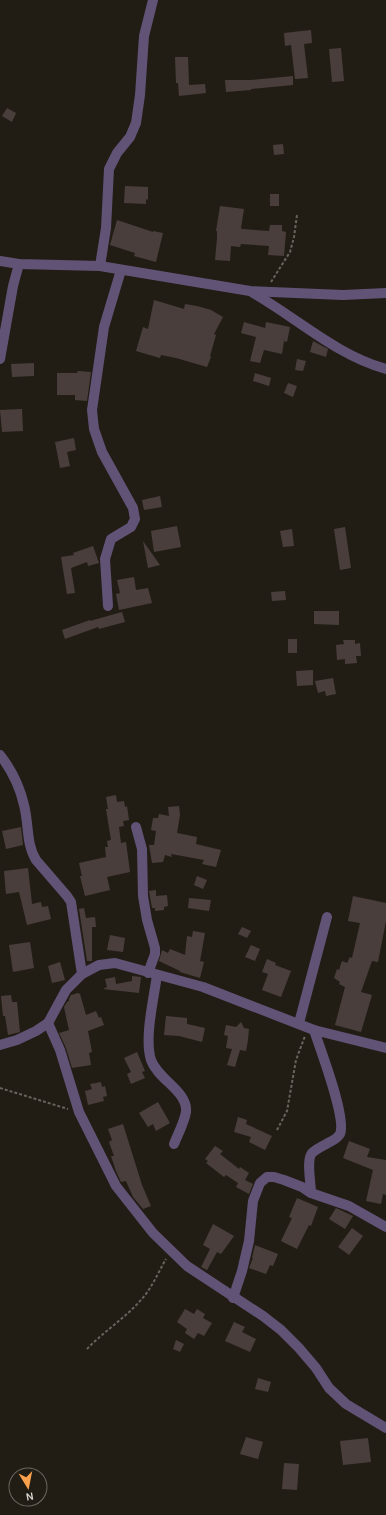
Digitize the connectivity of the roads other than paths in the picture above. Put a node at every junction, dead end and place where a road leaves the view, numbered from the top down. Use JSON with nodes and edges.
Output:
{"nodes":[{"id":1,"x":153,"y":0,"type":"edge"},
{"id":2,"x":0,"y":260,"type":"edge"},
{"id":3,"x":19,"y":264,"type":"junction"},
{"id":4,"x":100,"y":266,"type":"junction"},
{"id":5,"x":121,"y":270,"type":"junction"},
{"id":6,"x":250,"y":291,"type":"junction"},
{"id":7,"x":386,"y":293,"type":"edge"},
{"id":8,"x":0,"y":359,"type":"edge"},
{"id":9,"x":386,"y":370,"type":"edge"},
{"id":10,"x":108,"y":606,"type":"dead end"},
{"id":11,"x":0,"y":755,"type":"edge"},
{"id":12,"x":136,"y":827,"type":"dead end"},
{"id":13,"x":327,"y":917,"type":"dead end"},
{"id":14,"x":82,"y":974,"type":"junction"},
{"id":15,"x":152,"y":974,"type":"junction"},
{"id":16,"x":48,"y":1023,"type":"junction"},
{"id":17,"x":307,"y":1027,"type":"junction"},
{"id":18,"x":0,"y":1045,"type":"edge"},
{"id":19,"x":386,"y":1048,"type":"edge"},
{"id":20,"x":174,"y":1144,"type":"dead end"},
{"id":21,"x":311,"y":1193,"type":"junction"},
{"id":22,"x":386,"y":1227,"type":"edge"},
{"id":23,"x":233,"y":1298,"type":"junction"},
{"id":24,"x":386,"y":1428,"type":"edge"}],
"edges":[{"from":1,"to":4,"type":"street"},
{"from":2,"to":3,"type":"street"},
{"from":3,"to":4,"type":"street"},
{"from":3,"to":8,"type":"street"},
{"from":4,"to":5,"type":"street"},
{"from":5,"to":6,"type":"street"},
{"from":5,"to":10,"type":"street"},
{"from":6,"to":7,"type":"street"},
{"from":6,"to":9,"type":"street"},
{"from":11,"to":14,"type":"street"},
{"from":12,"to":15,"type":"street"},
{"from":13,"to":17,"type":"street"},
{"from":14,"to":15,"type":"street"},
{"from":14,"to":16,"type":"street"},
{"from":15,"to":17,"type":"street"},
{"from":15,"to":20,"type":"street"},
{"from":16,"to":18,"type":"street"},
{"from":16,"to":23,"type":"street"},
{"from":17,"to":19,"type":"street"},
{"from":17,"to":21,"type":"street"},
{"from":21,"to":22,"type":"street"},
{"from":21,"to":23,"type":"street"},
{"from":23,"to":24,"type":"street"}]}
